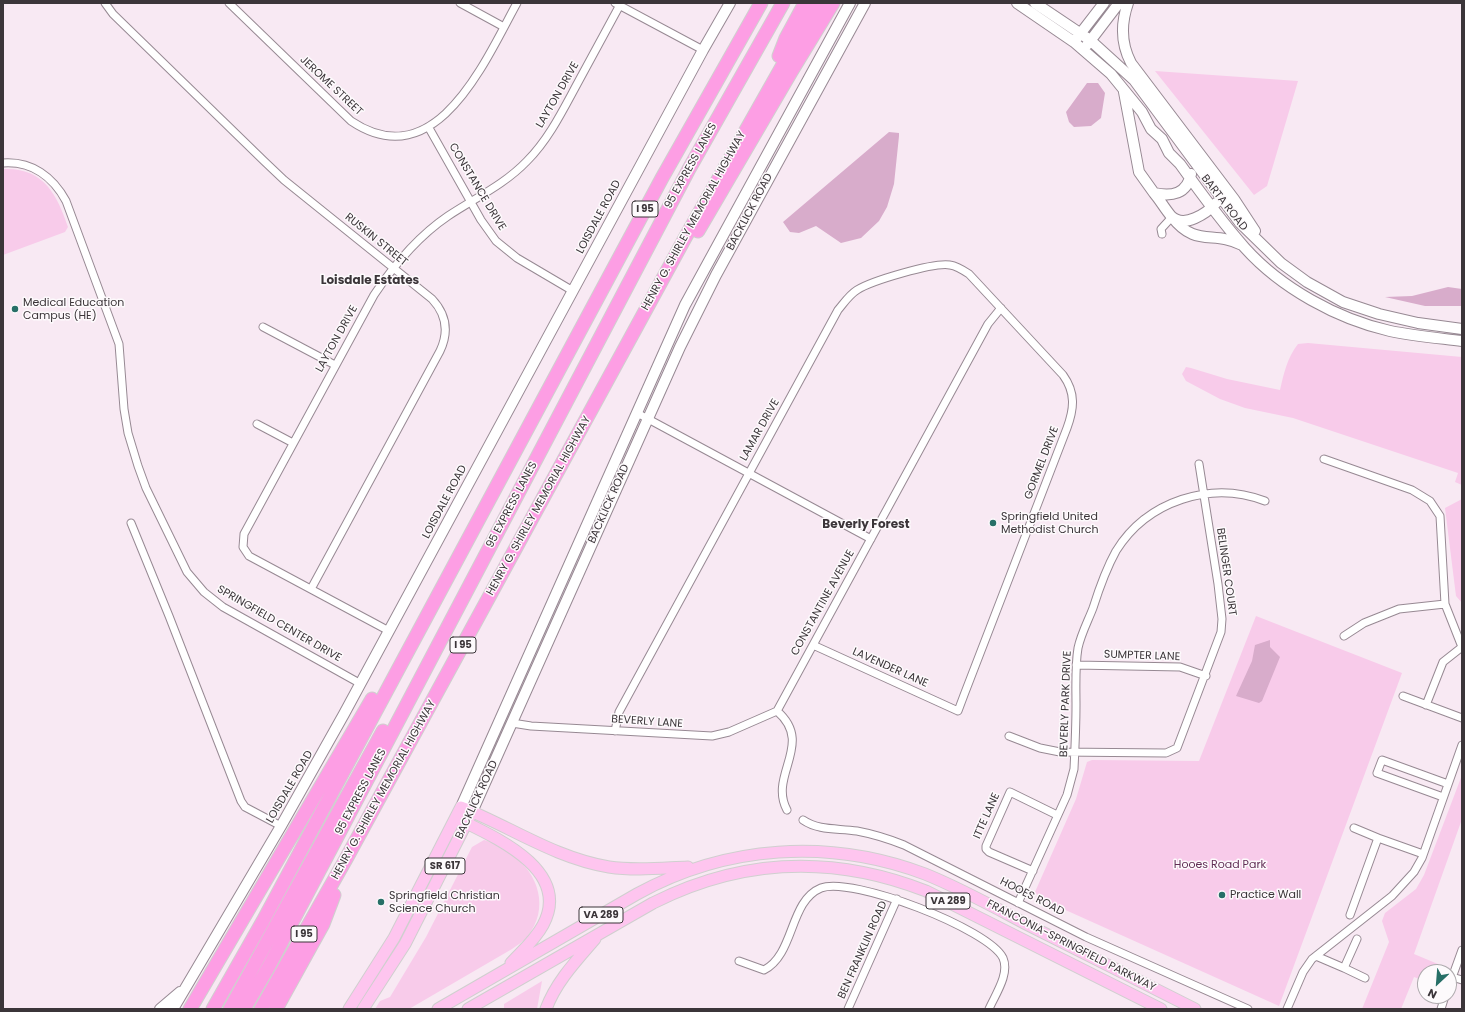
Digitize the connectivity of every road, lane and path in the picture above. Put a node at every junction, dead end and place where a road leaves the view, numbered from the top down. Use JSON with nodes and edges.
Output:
{"nodes":[{"id":1,"x":105,"y":3,"type":"edge"},
{"id":2,"x":229,"y":3,"type":"edge"},
{"id":3,"x":460,"y":3,"type":"edge"},
{"id":4,"x":517,"y":3,"type":"edge"},
{"id":5,"x":730,"y":3,"type":"edge"},
{"id":6,"x":761,"y":3,"type":"edge"},
{"id":7,"x":783,"y":3,"type":"edge"},
{"id":8,"x":805,"y":3,"type":"edge"},
{"id":9,"x":818,"y":3,"type":"edge"},
{"id":10,"x":833,"y":3,"type":"edge"},
{"id":11,"x":850,"y":3,"type":"edge"},
{"id":12,"x":865,"y":3,"type":"edge"},
{"id":13,"x":1017,"y":3,"type":"edge"},
{"id":14,"x":1035,"y":3,"type":"edge"},
{"id":15,"x":1104,"y":3,"type":"edge"},
{"id":16,"x":1118,"y":3,"type":"edge"},
{"id":17,"x":1128,"y":3,"type":"edge"},
{"id":18,"x":619,"y":4,"type":"edge"},
{"id":19,"x":504,"y":27,"type":"junction"},
{"id":20,"x":1081,"y":33,"type":"junction"},
{"id":21,"x":1090,"y":40,"type":"junction"},
{"id":22,"x":1074,"y":42,"type":"junction"},
{"id":23,"x":1084,"y":49,"type":"junction"},
{"id":24,"x":703,"y":50,"type":"junction"},
{"id":25,"x":1124,"y":72,"type":"junction"},
{"id":26,"x":1149,"y":86,"type":"junction"},
{"id":27,"x":1123,"y":88,"type":"junction"},
{"id":28,"x":766,"y":91,"type":"junction"},
{"id":29,"x":429,"y":128,"type":"junction"},
{"id":30,"x":1193,"y":159,"type":"junction"},
{"id":31,"x":3,"y":163,"type":"edge"},
{"id":32,"x":1190,"y":178,"type":"junction"},
{"id":33,"x":1154,"y":193,"type":"junction"},
{"id":34,"x":1219,"y":193,"type":"junction"},
{"id":35,"x":471,"y":202,"type":"junction"},
{"id":36,"x":1212,"y":207,"type":"junction"},
{"id":37,"x":1172,"y":217,"type":"junction"},
{"id":38,"x":1162,"y":234,"type":"dead end"},
{"id":39,"x":1242,"y":245,"type":"junction"},
{"id":40,"x":1264,"y":247,"type":"junction"},
{"id":41,"x":393,"y":268,"type":"junction"},
{"id":42,"x":573,"y":291,"type":"junction"},
{"id":43,"x":1000,"y":308,"type":"junction"},
{"id":44,"x":263,"y":327,"type":"dead end"},
{"id":45,"x":1462,"y":328,"type":"edge"},
{"id":46,"x":1462,"y":341,"type":"edge"},
{"id":47,"x":335,"y":366,"type":"junction"},
{"id":48,"x":599,"y":395,"type":"junction"},
{"id":49,"x":636,"y":413,"type":"junction"},
{"id":50,"x":648,"y":418,"type":"junction"},
{"id":51,"x":258,"y":424,"type":"dead end"},
{"id":52,"x":293,"y":443,"type":"junction"},
{"id":53,"x":1324,"y":459,"type":"dead end"},
{"id":54,"x":1199,"y":464,"type":"dead end"},
{"id":55,"x":749,"y":473,"type":"junction"},
{"id":56,"x":1204,"y":494,"type":"junction"},
{"id":57,"x":1265,"y":501,"type":"dead end"},
{"id":58,"x":131,"y":523,"type":"dead end"},
{"id":59,"x":871,"y":539,"type":"junction"},
{"id":60,"x":311,"y":589,"type":"junction"},
{"id":61,"x":1445,"y":604,"type":"junction"},
{"id":62,"x":389,"y":631,"type":"junction"},
{"id":63,"x":443,"y":635,"type":"junction"},
{"id":64,"x":1344,"y":636,"type":"dead end"},
{"id":65,"x":813,"y":645,"type":"junction"},
{"id":66,"x":1462,"y":647,"type":"edge"},
{"id":67,"x":408,"y":649,"type":"junction"},
{"id":68,"x":1076,"y":665,"type":"junction"},
{"id":69,"x":1206,"y":676,"type":"junction"},
{"id":70,"x":361,"y":684,"type":"junction"},
{"id":71,"x":1403,"y":696,"type":"dead end"},
{"id":72,"x":1426,"y":705,"type":"junction"},
{"id":73,"x":777,"y":711,"type":"junction"},
{"id":74,"x":958,"y":711,"type":"joint"},
{"id":75,"x":1462,"y":718,"type":"edge"},
{"id":76,"x":512,"y":723,"type":"junction"},
{"id":77,"x":615,"y":731,"type":"junction"},
{"id":78,"x":1010,"y":736,"type":"dead end"},
{"id":79,"x":1462,"y":745,"type":"edge"},
{"id":80,"x":1075,"y":752,"type":"junction"},
{"id":81,"x":1448,"y":784,"type":"junction"},
{"id":82,"x":1443,"y":797,"type":"junction"},
{"id":83,"x":461,"y":807,"type":"junction"},
{"id":84,"x":787,"y":810,"type":"dead end"},
{"id":85,"x":472,"y":812,"type":"junction"},
{"id":86,"x":1057,"y":815,"type":"junction"},
{"id":87,"x":456,"y":818,"type":"junction"},
{"id":88,"x":803,"y":820,"type":"dead end"},
{"id":89,"x":466,"y":824,"type":"junction"},
{"id":90,"x":281,"y":826,"type":"junction"},
{"id":91,"x":1354,"y":828,"type":"dead end"},
{"id":92,"x":1378,"y":838,"type":"junction"},
{"id":93,"x":1424,"y":854,"type":"junction"},
{"id":94,"x":346,"y":859,"type":"junction"},
{"id":95,"x":701,"y":866,"type":"junction"},
{"id":96,"x":1033,"y":871,"type":"junction"},
{"id":97,"x":897,"y":899,"type":"junction"},
{"id":98,"x":1018,"y":903,"type":"junction"},
{"id":99,"x":1350,"y":915,"type":"dead end"},
{"id":100,"x":599,"y":934,"type":"junction"},
{"id":101,"x":394,"y":938,"type":"junction"},
{"id":102,"x":1357,"y":939,"type":"dead end"},
{"id":103,"x":405,"y":944,"type":"junction"},
{"id":104,"x":1462,"y":950,"type":"edge"},
{"id":105,"x":1316,"y":956,"type":"junction"},
{"id":106,"x":739,"y":960,"type":"dead end"},
{"id":107,"x":1457,"y":964,"type":"edge"},
{"id":108,"x":1344,"y":968,"type":"junction"},
{"id":109,"x":504,"y":971,"type":"junction"},
{"id":110,"x":1366,"y":978,"type":"dead end"},
{"id":111,"x":191,"y":980,"type":"junction"},
{"id":112,"x":1289,"y":1008,"type":"edge"},
{"id":113,"x":160,"y":1009,"type":"edge"},
{"id":114,"x":173,"y":1009,"type":"edge"},
{"id":115,"x":190,"y":1009,"type":"edge"},
{"id":116,"x":213,"y":1009,"type":"edge"},
{"id":117,"x":230,"y":1009,"type":"edge"},
{"id":118,"x":244,"y":1009,"type":"edge"},
{"id":119,"x":261,"y":1009,"type":"edge"},
{"id":120,"x":276,"y":1009,"type":"edge"},
{"id":121,"x":349,"y":1009,"type":"edge"},
{"id":122,"x":363,"y":1009,"type":"edge"},
{"id":123,"x":438,"y":1009,"type":"edge"},
{"id":124,"x":468,"y":1009,"type":"edge"},
{"id":125,"x":546,"y":1009,"type":"edge"},
{"id":126,"x":848,"y":1009,"type":"edge"},
{"id":127,"x":989,"y":1009,"type":"edge"},
{"id":128,"x":1161,"y":1009,"type":"edge"},
{"id":129,"x":1195,"y":1009,"type":"edge"},
{"id":130,"x":1248,"y":1009,"type":"edge"}],
"edges":[{"from":1,"to":41,"type":"street","name":"RUSKIN STREET"},
{"from":2,"to":29,"type":"street","name":"JEROME STREET"},
{"from":3,"to":19,"type":"street"},
{"from":4,"to":19,"type":"street","name":"JEROME STREET"},
{"from":5,"to":24,"type":"main road","name":"LOISDALE ROAD"},
{"from":6,"to":67,"type":"highway","number":"I 95"},
{"from":7,"to":63,"type":"highway","name":"95 EXPRESS LANES"},
{"from":8,"to":28,"type":"highway"},
{"from":9,"to":28,"type":"highway","name":"HENRY G. SHIRLEY MEMORIAL HIGHWAY","number":"I 95"},
{"from":10,"to":48,"type":"highway"},
{"from":11,"to":49,"type":"main road","name":"BACKLICK ROAD","number":"SR 617"},
{"from":12,"to":50,"type":"main road","name":"BACKLICK ROAD","number":"SR 617"},
{"from":13,"to":22,"type":"main road","name":"BARTA ROAD"},
{"from":14,"to":20,"type":"main road","name":"BARTA ROAD"},
{"from":15,"to":20,"type":"main road"},
{"from":16,"to":21,"type":"main road"},
{"from":17,"to":26,"type":"main road"},
{"from":18,"to":24,"type":"street"},
{"from":18,"to":35,"type":"street","name":"LAYTON DRIVE"},
{"from":19,"to":29,"type":"street","name":"JEROME STREET"},
{"from":20,"to":21,"type":"main road","name":"BARTA ROAD"},
{"from":20,"to":22,"type":"main road"},
{"from":21,"to":23,"type":"main road"},
{"from":21,"to":25,"type":"main road","name":"BARTA ROAD"},
{"from":22,"to":23,"type":"main road","name":"BARTA ROAD"},
{"from":23,"to":27,"type":"main road","name":"BARTA ROAD"},
{"from":24,"to":42,"type":"main road","name":"LOISDALE ROAD"},
{"from":25,"to":26,"type":"main road"},
{"from":25,"to":30,"type":"main road","name":"BARTA ROAD"},
{"from":26,"to":40,"type":"main road"},
{"from":27,"to":32,"type":"main road","name":"BARTA ROAD"},
{"from":27,"to":33,"type":"main road"},
{"from":28,"to":48,"type":"highway","name":"HENRY G. SHIRLEY MEMORIAL HIGHWAY","number":"I 95"},
{"from":29,"to":35,"type":"street","name":"CONSTANCE DRIVE"},
{"from":30,"to":32,"type":"main road"},
{"from":30,"to":34,"type":"main road","name":"BARTA ROAD"},
{"from":31,"to":70,"type":"street","name":"SPRINGFIELD CENTER DRIVE"},
{"from":32,"to":33,"type":"main road"},
{"from":32,"to":36,"type":"main road","name":"BARTA ROAD"},
{"from":33,"to":37,"type":"main road"},
{"from":34,"to":36,"type":"main road"},
{"from":34,"to":40,"type":"main road","name":"BARTA ROAD"},
{"from":35,"to":41,"type":"street","name":"LAYTON DRIVE"},
{"from":35,"to":42,"type":"street","name":"CONSTANCE DRIVE"},
{"from":36,"to":37,"type":"main road"},
{"from":36,"to":39,"type":"main road","name":"BARTA ROAD"},
{"from":37,"to":38,"type":"street"},
{"from":37,"to":39,"type":"main road"},
{"from":39,"to":46,"type":"main road","name":"BARTA ROAD"},
{"from":40,"to":45,"type":"main road","name":"BARTA ROAD"},
{"from":41,"to":47,"type":"street","name":"LAYTON DRIVE"},
{"from":41,"to":60,"type":"street","name":"RUSKIN STREET"},
{"from":42,"to":62,"type":"main road","name":"LOISDALE ROAD"},
{"from":43,"to":55,"type":"street","name":"LAMAR DRIVE"},
{"from":43,"to":59,"type":"street","name":"CONSTANTINE AVENUE"},
{"from":43,"to":74,"type":"street","name":"GORMEL DRIVE"},
{"from":44,"to":47,"type":"street"},
{"from":47,"to":52,"type":"street","name":"LAYTON DRIVE"},
{"from":48,"to":94,"type":"highway","name":"HENRY G. SHIRLEY MEMORIAL HIGHWAY","number":"I 95"},
{"from":49,"to":50,"type":"street"},
{"from":49,"to":83,"type":"main road","name":"BACKLICK ROAD","number":"SR 617"},
{"from":50,"to":55,"type":"street"},
{"from":50,"to":76,"type":"main road","name":"BACKLICK ROAD","number":"SR 617"},
{"from":51,"to":52,"type":"street"},
{"from":52,"to":60,"type":"street","name":"LAYTON DRIVE"},
{"from":53,"to":61,"type":"street"},
{"from":54,"to":56,"type":"street","name":"BELINGER COURT"},
{"from":55,"to":59,"type":"street"},
{"from":55,"to":77,"type":"street","name":"LAMAR DRIVE"},
{"from":56,"to":57,"type":"street","name":"BEVERLY PARK DRIVE"},
{"from":56,"to":68,"type":"street","name":"BEVERLY PARK DRIVE"},
{"from":56,"to":69,"type":"street","name":"BELINGER COURT"},
{"from":58,"to":90,"type":"street"},
{"from":59,"to":65,"type":"street","name":"CONSTANTINE AVENUE"},
{"from":60,"to":62,"type":"street","name":"LAYTON DRIVE"},
{"from":61,"to":64,"type":"street"},
{"from":61,"to":66,"type":"street"},
{"from":62,"to":70,"type":"main road","name":"LOISDALE ROAD"},
{"from":63,"to":117,"type":"highway"},
{"from":63,"to":118,"type":"highway","name":"95 EXPRESS LANES"},
{"from":65,"to":73,"type":"street","name":"CONSTANTINE AVENUE"},
{"from":65,"to":74,"type":"street","name":"LAVENDER LANE"},
{"from":66,"to":72,"type":"street"},
{"from":67,"to":115,"type":"highway"},
{"from":67,"to":116,"type":"highway","number":"I 95"},
{"from":68,"to":69,"type":"street","name":"SUMPTER LANE"},
{"from":68,"to":80,"type":"street","name":"BEVERLY PARK DRIVE"},
{"from":69,"to":80,"type":"street","name":"BELINGER COURT"},
{"from":70,"to":90,"type":"main road","name":"LOISDALE ROAD"},
{"from":71,"to":72,"type":"street"},
{"from":72,"to":75,"type":"street"},
{"from":73,"to":77,"type":"street","name":"BEVERLY LANE"},
{"from":73,"to":84,"type":"street"},
{"from":76,"to":77,"type":"street","name":"BEVERLY LANE"},
{"from":76,"to":85,"type":"main road","name":"BACKLICK ROAD","number":"SR 617"},
{"from":78,"to":80,"type":"street"},
{"from":79,"to":81,"type":"street"},
{"from":80,"to":86,"type":"street","name":"BEVERLY PARK DRIVE"},
{"from":81,"to":82,"type":"street"},
{"from":81,"to":82,"type":"street"},
{"from":82,"to":93,"type":"street"},
{"from":83,"to":85,"type":"main road"},
{"from":83,"to":87,"type":"main road","name":"BACKLICK ROAD","number":"SR 617"},
{"from":85,"to":89,"type":"main road","name":"BACKLICK ROAD","number":"SR 617"},
{"from":85,"to":95,"type":"main road"},
{"from":86,"to":96,"type":"street","name":"BEVERLY PARK DRIVE"},
{"from":86,"to":96,"type":"street","name":"ITTE LANE"},
{"from":87,"to":89,"type":"main road"},
{"from":87,"to":101,"type":"main road","name":"BACKLICK ROAD","number":"SR 617"},
{"from":88,"to":98,"type":"street","name":"HOOES ROAD"},
{"from":89,"to":103,"type":"main road","name":"BACKLICK ROAD","number":"SR 617"},
{"from":89,"to":109,"type":"main road"},
{"from":90,"to":111,"type":"main road","name":"LOISDALE ROAD"},
{"from":91,"to":92,"type":"street"},
{"from":92,"to":93,"type":"street"},
{"from":92,"to":99,"type":"street"},
{"from":93,"to":105,"type":"street"},
{"from":94,"to":119,"type":"highway","name":"HENRY G. SHIRLEY MEMORIAL HIGHWAY","number":"I 95"},
{"from":94,"to":120,"type":"highway"},
{"from":95,"to":109,"type":"main road","name":"FRANCONIA-SPRINGFIELD PARKWAY","number":"VA 289"},
{"from":95,"to":129,"type":"main road","name":"FRANCONIA-SPRINGFIELD PARKWAY","number":"VA 289"},
{"from":96,"to":98,"type":"street","name":"BEVERLY PARK DRIVE"},
{"from":97,"to":106,"type":"street"},
{"from":97,"to":126,"type":"street","name":"BEN FRANKLIN ROAD"},
{"from":97,"to":127,"type":"street"},
{"from":98,"to":130,"type":"street","name":"HOOES ROAD"},
{"from":100,"to":124,"type":"main road","name":"FRANCONIA-SPRINGFIELD PARKWAY","number":"VA 289"},
{"from":100,"to":125,"type":"main road"},
{"from":100,"to":128,"type":"main road","name":"FRANCONIA-SPRINGFIELD PARKWAY","number":"VA 289"},
{"from":101,"to":103,"type":"main road"},
{"from":101,"to":121,"type":"main road","name":"BACKLICK ROAD","number":"SR 617"},
{"from":102,"to":108,"type":"street"},
{"from":103,"to":122,"type":"main road","name":"BACKLICK ROAD","number":"SR 617"},
{"from":104,"to":107,"type":"street"},
{"from":105,"to":108,"type":"street"},
{"from":105,"to":112,"type":"street"},
{"from":108,"to":110,"type":"street"},
{"from":109,"to":123,"type":"main road","name":"FRANCONIA-SPRINGFIELD PARKWAY","number":"VA 289"},
{"from":111,"to":113,"type":"main road"},
{"from":111,"to":114,"type":"main road","name":"LOISDALE ROAD"}]}
